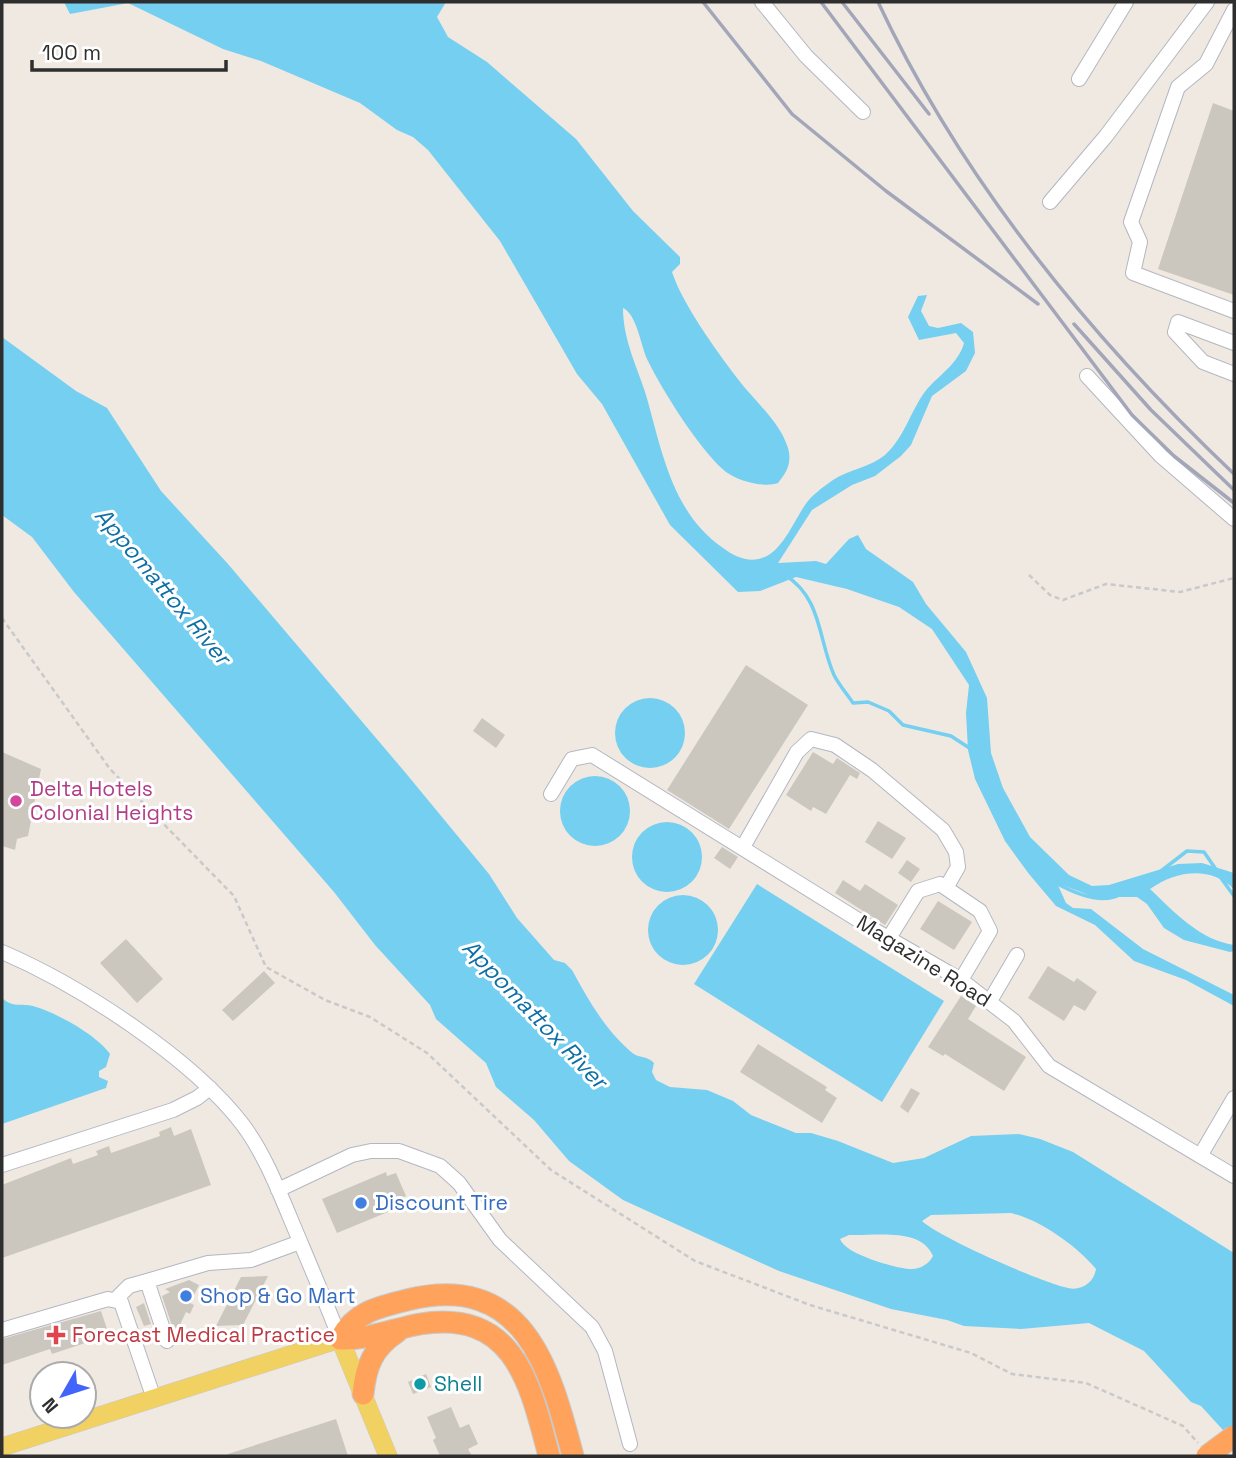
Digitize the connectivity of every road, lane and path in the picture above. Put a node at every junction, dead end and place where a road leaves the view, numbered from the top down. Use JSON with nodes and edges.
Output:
{"nodes":[{"id":1,"x":762,"y":2,"type":"edge"},
{"id":2,"x":1126,"y":2,"type":"edge"},
{"id":3,"x":1208,"y":2,"type":"edge"},
{"id":4,"x":1234,"y":10,"type":"edge"},
{"id":5,"x":1079,"y":79,"type":"dead end"},
{"id":6,"x":863,"y":112,"type":"dead end"},
{"id":7,"x":1050,"y":202,"type":"dead end"},
{"id":8,"x":1234,"y":311,"type":"edge"},
{"id":9,"x":1234,"y":343,"type":"edge"},
{"id":10,"x":1234,"y":374,"type":"edge"},
{"id":11,"x":1087,"y":376,"type":"dead end"},
{"id":12,"x":1234,"y":519,"type":"edge"},
{"id":13,"x":1029,"y":575,"type":"dead end"},
{"id":14,"x":1234,"y":578,"type":"edge"},
{"id":15,"x":2,"y":618,"type":"edge"},
{"id":16,"x":551,"y":794,"type":"dead end"},
{"id":17,"x":743,"y":847,"type":"junction"},
{"id":18,"x":946,"y":888,"type":"junction"},
{"id":19,"x":889,"y":938,"type":"junction"},
{"id":20,"x":2,"y":952,"type":"edge"},
{"id":21,"x":1017,"y":955,"type":"dead end"},
{"id":22,"x":961,"y":980,"type":"junction"},
{"id":23,"x":990,"y":1000,"type":"junction"},
{"id":24,"x":210,"y":1088,"type":"junction"},
{"id":25,"x":1234,"y":1098,"type":"edge"},
{"id":26,"x":1200,"y":1156,"type":"junction"},
{"id":27,"x":2,"y":1165,"type":"edge"},
{"id":28,"x":1234,"y":1177,"type":"edge"},
{"id":29,"x":278,"y":1190,"type":"junction"},
{"id":30,"x":300,"y":1242,"type":"junction"},
{"id":31,"x":147,"y":1281,"type":"junction"},
{"id":32,"x":115,"y":1300,"type":"junction"},
{"id":33,"x":404,"y":1328,"type":"junction"},
{"id":34,"x":2,"y":1330,"type":"edge"},
{"id":35,"x":340,"y":1339,"type":"junction"},
{"id":36,"x":167,"y":1341,"type":"dead end"},
{"id":37,"x":363,"y":1394,"type":"junction"},
{"id":38,"x":154,"y":1399,"type":"junction"},
{"id":39,"x":1234,"y":1436,"type":"edge"},
{"id":40,"x":630,"y":1444,"type":"dead end"},
{"id":41,"x":2,"y":1447,"type":"edge"},
{"id":42,"x":1203,"y":1451,"type":"edge"},
{"id":43,"x":388,"y":1456,"type":"edge"},
{"id":44,"x":549,"y":1456,"type":"edge"},
{"id":45,"x":573,"y":1456,"type":"edge"}],
"edges":[{"from":1,"to":6,"type":"street"},
{"from":2,"to":5,"type":"street"},
{"from":3,"to":7,"type":"street"},
{"from":4,"to":8,"type":"street"},
{"from":9,"to":10,"type":"street"},
{"from":11,"to":12,"type":"street"},
{"from":13,"to":14,"type":"path"},
{"from":15,"to":42,"type":"path"},
{"from":16,"to":17,"type":"street","name":"Magazine Road"},
{"from":17,"to":18,"type":"street"},
{"from":17,"to":19,"type":"street","name":"Magazine Road"},
{"from":18,"to":19,"type":"street"},
{"from":18,"to":22,"type":"street"},
{"from":19,"to":22,"type":"street","name":"Magazine Road"},
{"from":20,"to":24,"type":"street"},
{"from":21,"to":23,"type":"street"},
{"from":22,"to":23,"type":"street","name":"Magazine Road"},
{"from":23,"to":26,"type":"street","name":"Magazine Road"},
{"from":24,"to":27,"type":"street"},
{"from":24,"to":29,"type":"street"},
{"from":25,"to":26,"type":"street"},
{"from":26,"to":28,"type":"street","name":"Magazine Road"},
{"from":29,"to":30,"type":"street"},
{"from":29,"to":40,"type":"street"},
{"from":30,"to":31,"type":"street"},
{"from":30,"to":35,"type":"street"},
{"from":31,"to":32,"type":"street"},
{"from":31,"to":36,"type":"street"},
{"from":32,"to":34,"type":"street"},
{"from":32,"to":38,"type":"street"},
{"from":33,"to":35,"type":"highway"},
{"from":33,"to":37,"type":"highway"},
{"from":33,"to":44,"type":"highway"},
{"from":35,"to":37,"type":"main road"},
{"from":35,"to":38,"type":"main road"},
{"from":35,"to":45,"type":"highway"},
{"from":37,"to":43,"type":"main road"},
{"from":38,"to":41,"type":"main road"},
{"from":39,"to":42,"type":"highway","bridge":true}]}
